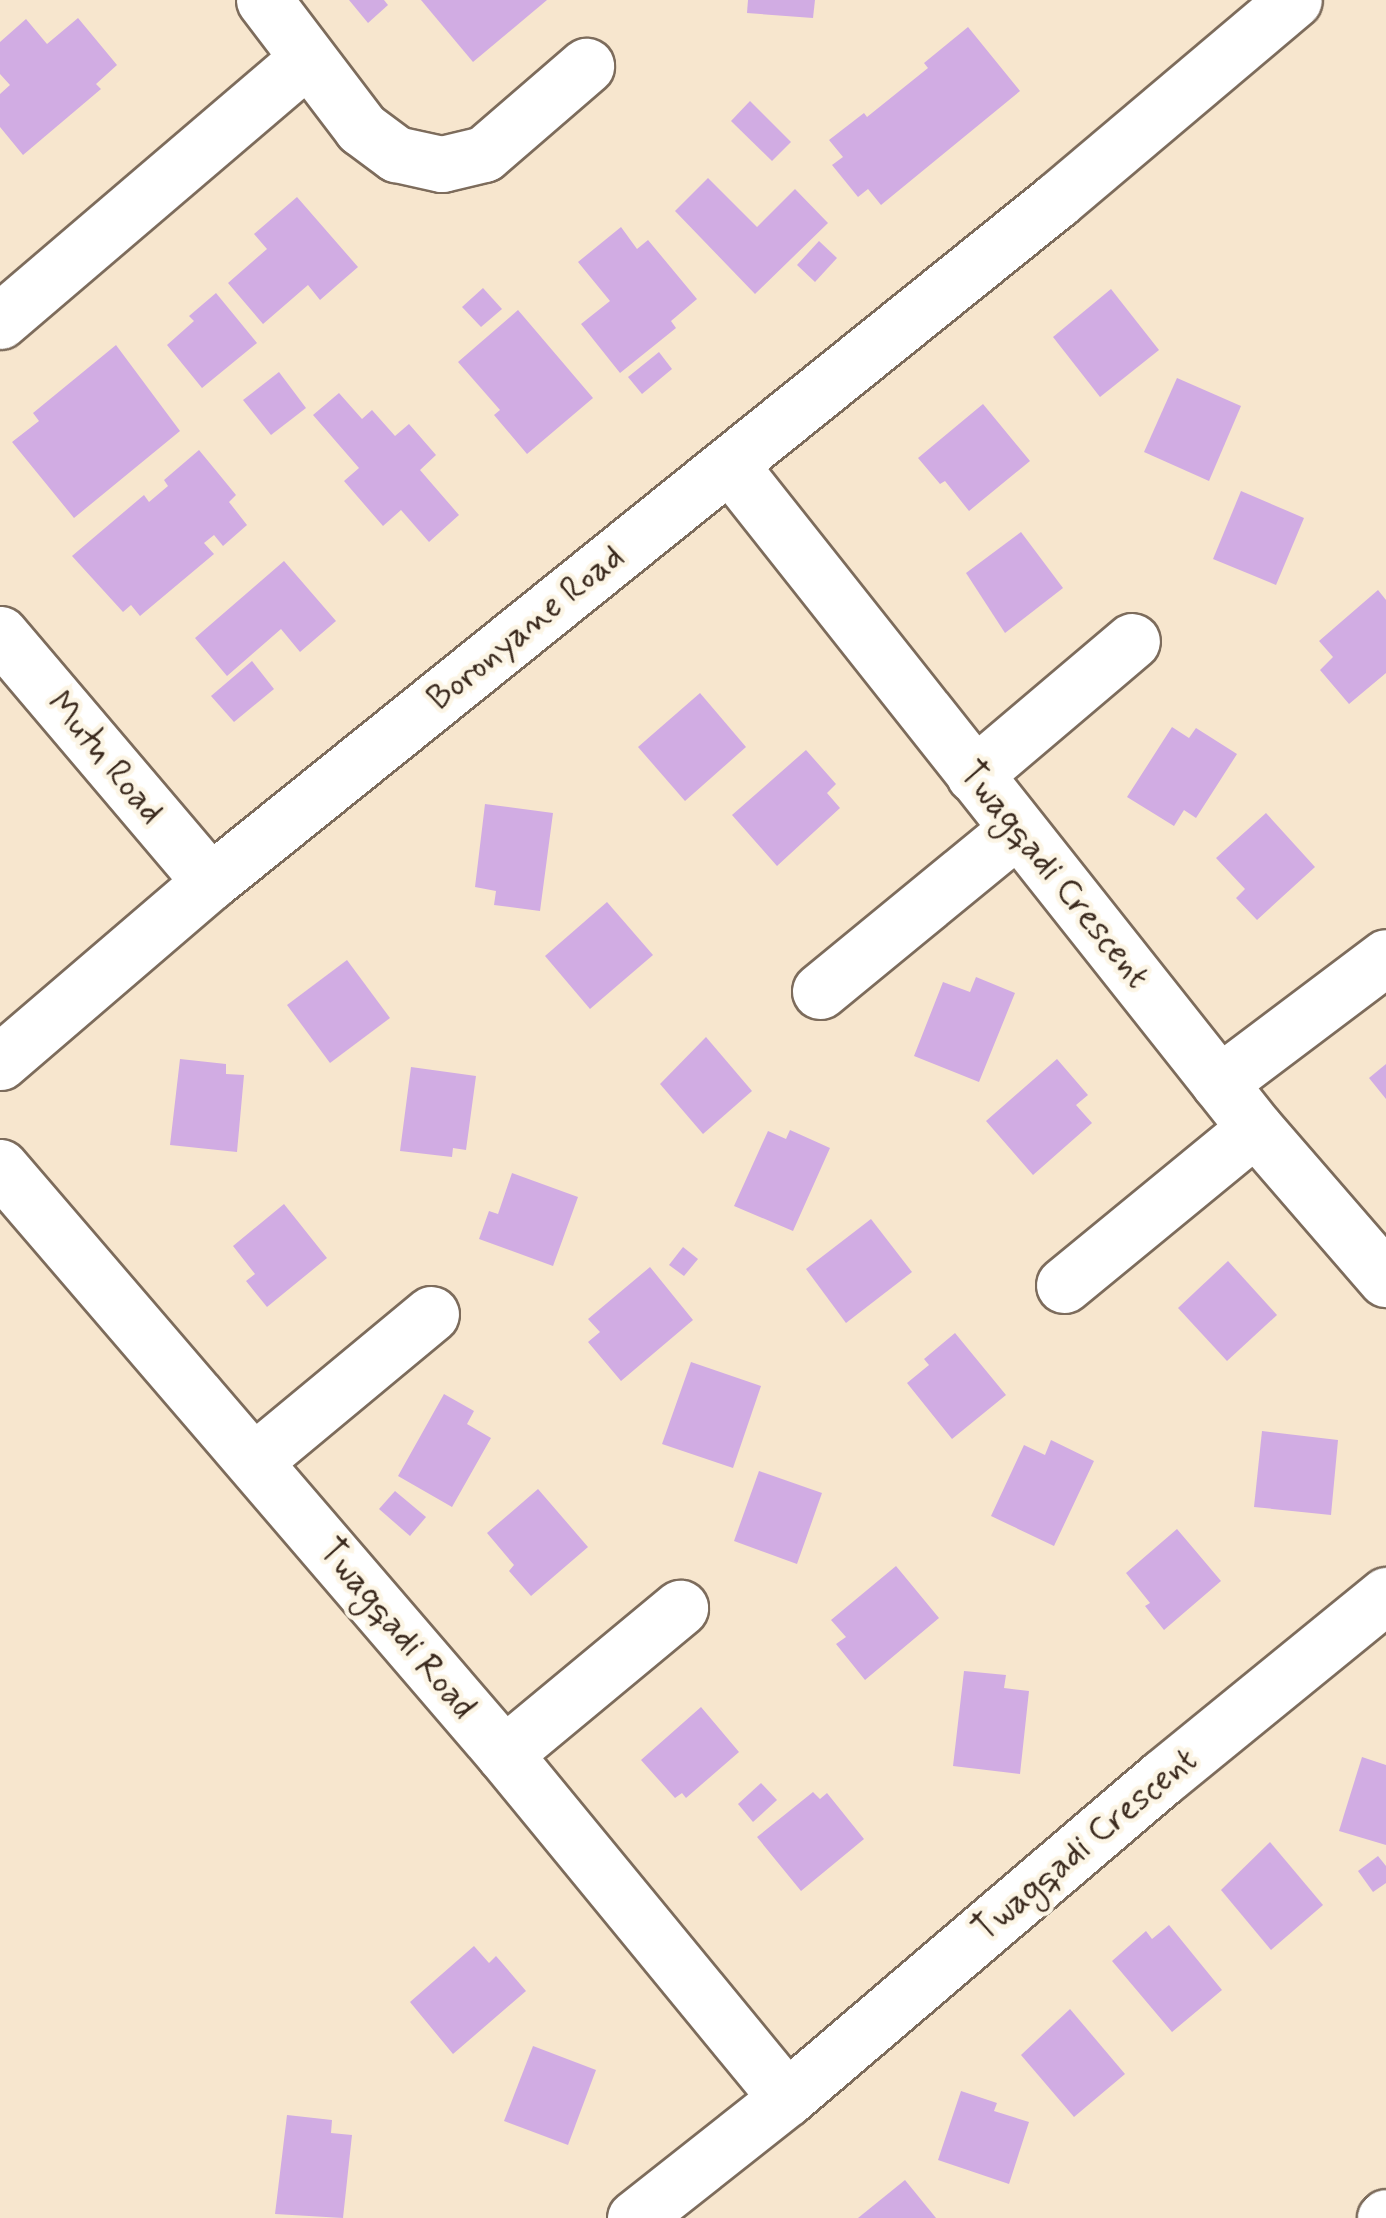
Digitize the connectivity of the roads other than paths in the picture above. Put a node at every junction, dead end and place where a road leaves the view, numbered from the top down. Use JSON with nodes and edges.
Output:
{"nodes":[{"id":1,"x":264,"y":0,"type":"edge"},
{"id":2,"x":1294,"y":0,"type":"edge"},
{"id":3,"x":307,"y":59,"type":"junction"},
{"id":4,"x":586,"y":66,"type":"dead end"},
{"id":5,"x":0,"y":321,"type":"edge"},
{"id":6,"x":730,"y":465,"type":"junction"},
{"id":7,"x":0,"y":634,"type":"edge"},
{"id":8,"x":1132,"y":641,"type":"dead end"},
{"id":9,"x":974,"y":776,"type":"junction"},
{"id":10,"x":1017,"y":829,"type":"junction"},
{"id":11,"x":210,"y":882,"type":"junction"},
{"id":12,"x":1386,"y":957,"type":"edge"},
{"id":13,"x":820,"y":991,"type":"dead end"},
{"id":14,"x":0,"y":1062,"type":"edge"},
{"id":15,"x":1219,"y":1082,"type":"junction"},
{"id":16,"x":1254,"y":1128,"type":"junction"},
{"id":17,"x":0,"y":1167,"type":"edge"},
{"id":18,"x":1386,"y":1280,"type":"edge"},
{"id":19,"x":1064,"y":1285,"type":"dead end"},
{"id":20,"x":431,"y":1314,"type":"dead end"},
{"id":21,"x":254,"y":1461,"type":"junction"},
{"id":22,"x":1386,"y":1595,"type":"edge"},
{"id":23,"x":680,"y":1608,"type":"dead end"},
{"id":24,"x":504,"y":1754,"type":"junction"},
{"id":25,"x":787,"y":2098,"type":"junction"},
{"id":26,"x":634,"y":2218,"type":"edge"}],
"edges":[{"from":1,"to":3,"type":"street"},
{"from":2,"to":6,"type":"street","name":"Boronyane Road"},
{"from":3,"to":4,"type":"street"},
{"from":3,"to":5,"type":"street"},
{"from":6,"to":9,"type":"street","name":"Twagqadi Crescent"},
{"from":6,"to":11,"type":"street","name":"Boronyane Road"},
{"from":7,"to":11,"type":"street","name":"Mutu Road"},
{"from":8,"to":9,"type":"street"},
{"from":9,"to":10,"type":"street","name":"Twagqadi Crescent"},
{"from":10,"to":13,"type":"street"},
{"from":10,"to":15,"type":"street","name":"Twagqadi Crescent"},
{"from":11,"to":14,"type":"street","name":"Boronyane Road"},
{"from":12,"to":15,"type":"street"},
{"from":15,"to":16,"type":"street","name":"Twagqadi Crescent"},
{"from":16,"to":18,"type":"street","name":"Twagqadi Crescent"},
{"from":16,"to":19,"type":"street"},
{"from":17,"to":21,"type":"street","name":"Twagqadi Road"},
{"from":20,"to":21,"type":"street"},
{"from":21,"to":24,"type":"street","name":"Twagqadi Road"},
{"from":22,"to":25,"type":"street","name":"Twagqadi Crescent"},
{"from":23,"to":24,"type":"street"},
{"from":24,"to":25,"type":"street","name":"Twagqadi Road"},
{"from":25,"to":26,"type":"street","name":"Twagqadi Crescent"}]}
